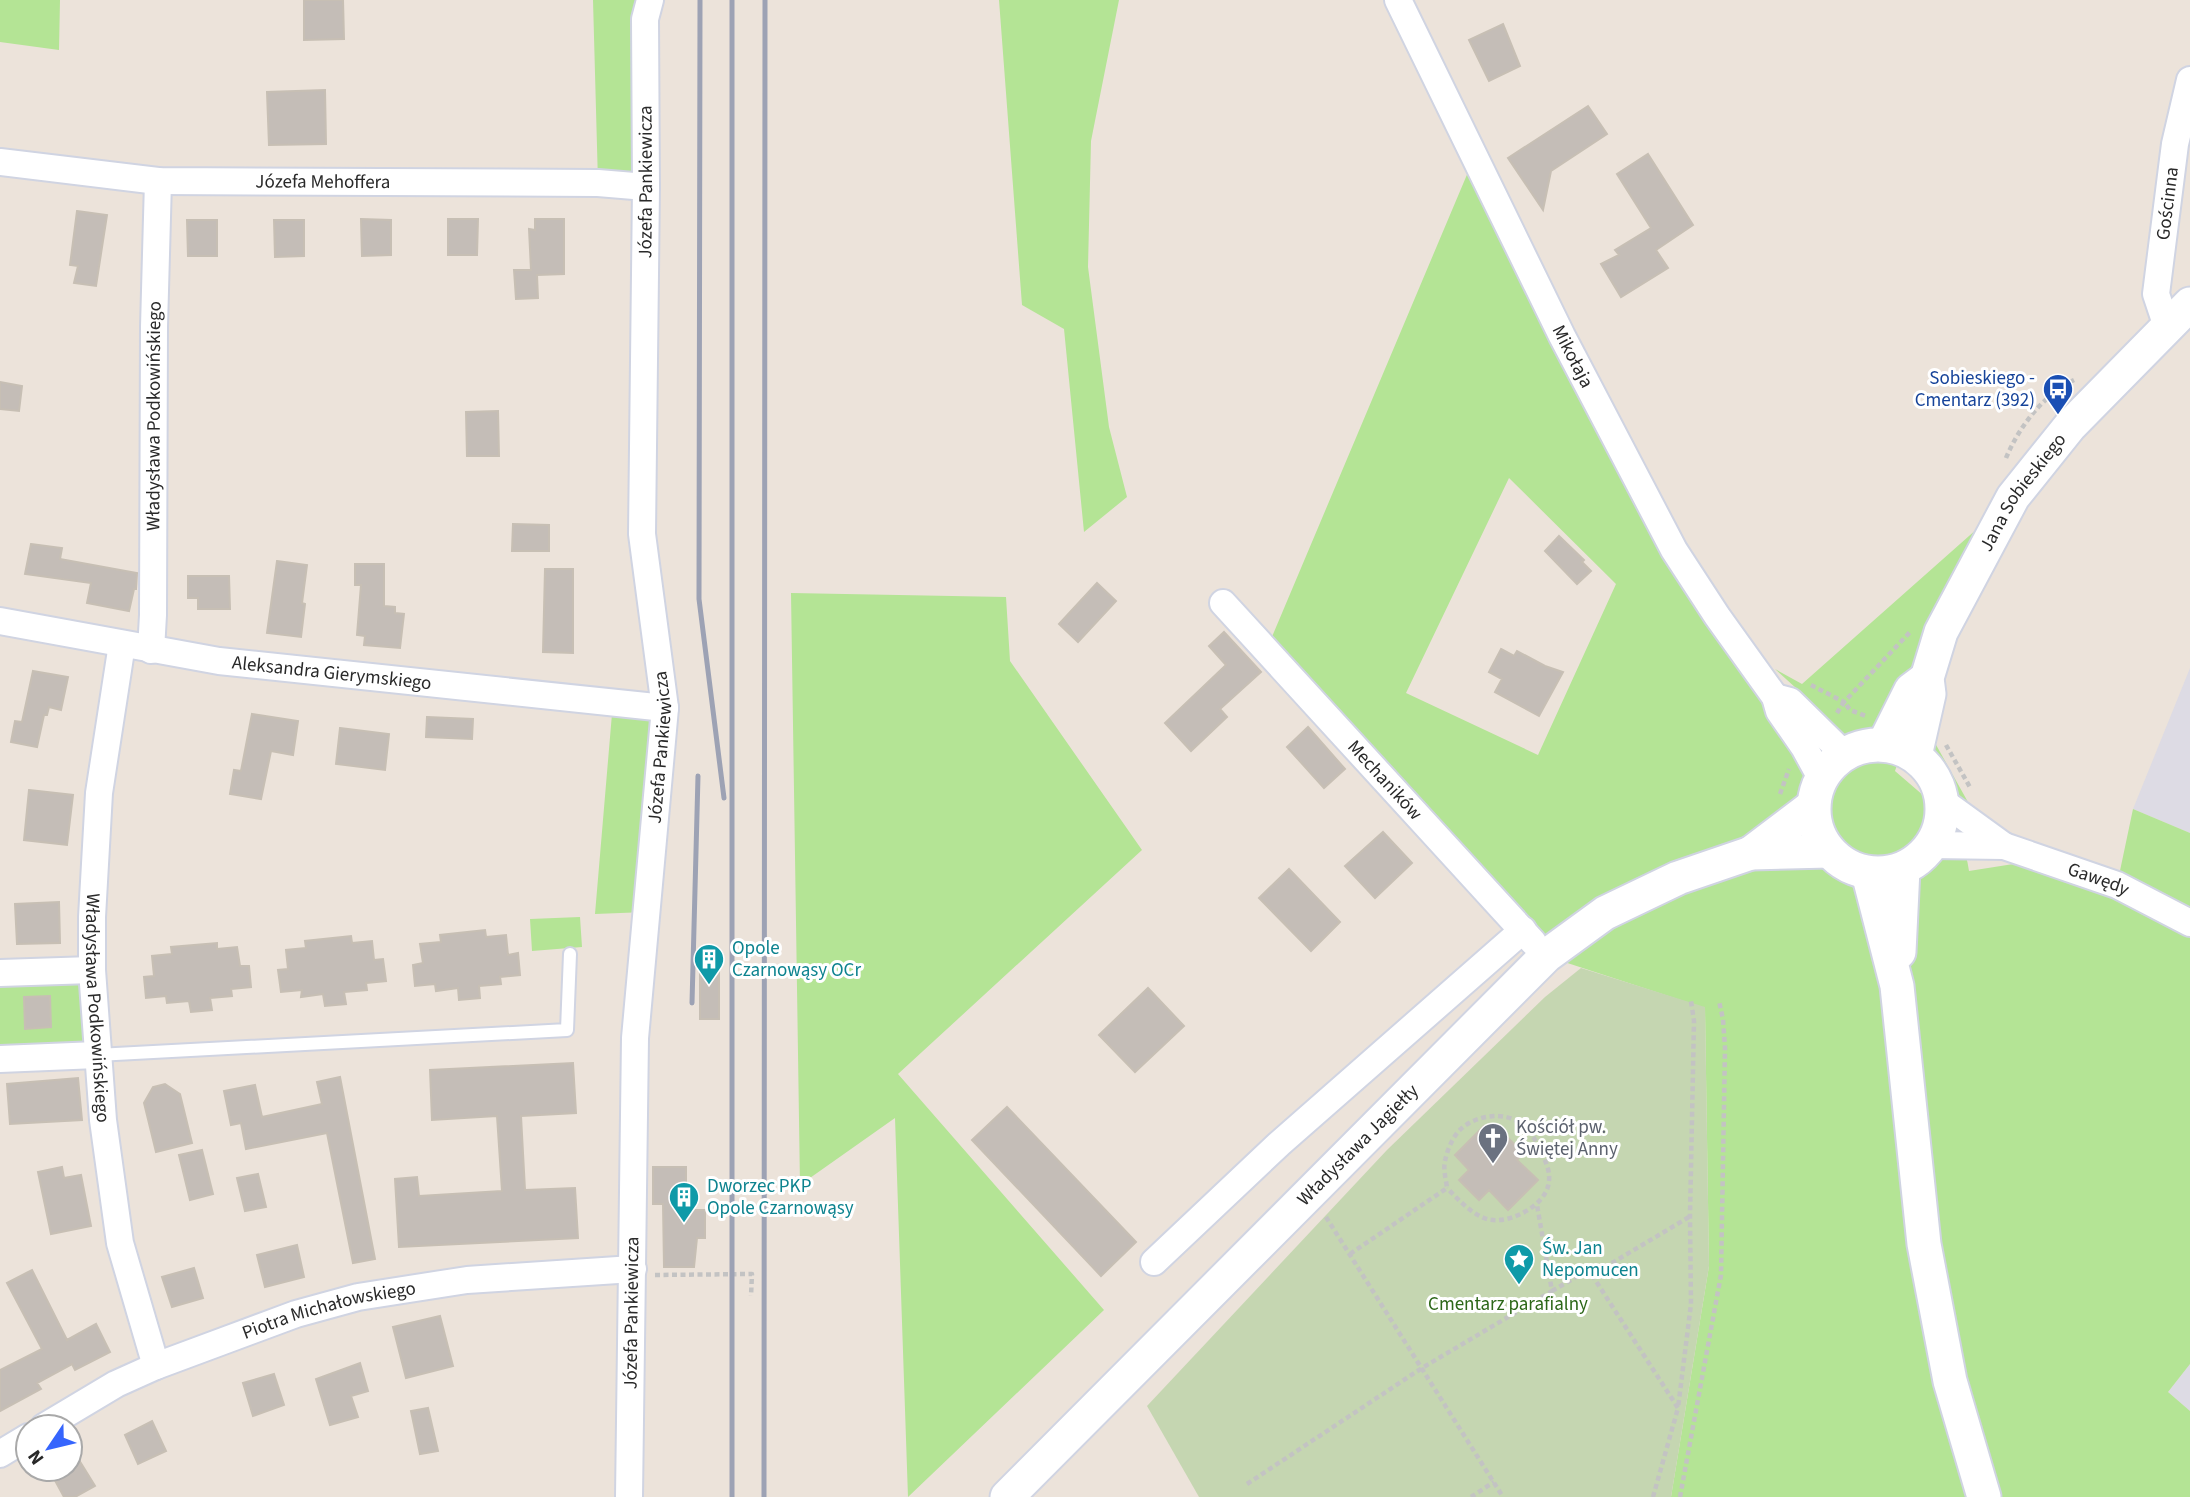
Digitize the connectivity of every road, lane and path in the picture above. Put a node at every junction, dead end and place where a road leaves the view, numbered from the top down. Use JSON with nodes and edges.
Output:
{"nodes":[{"id":1,"x":650,"y":0,"type":"edge"},
{"id":2,"x":1398,"y":0,"type":"edge"},
{"id":3,"x":2190,"y":80,"type":"edge"},
{"id":4,"x":0,"y":162,"type":"edge"},
{"id":5,"x":158,"y":181,"type":"junction"},
{"id":6,"x":646,"y":187,"type":"junction"},
{"id":7,"x":2178,"y":316,"type":"edge"},
{"id":8,"x":1223,"y":603,"type":"dead end"},
{"id":9,"x":0,"y":621,"type":"edge"},
{"id":10,"x":1917,"y":624,"type":"dead end"},
{"id":11,"x":122,"y":644,"type":"junction"},
{"id":12,"x":150,"y":650,"type":"junction"},
{"id":13,"x":1927,"y":678,"type":"junction"},
{"id":14,"x":1806,"y":682,"type":"dead end"},
{"id":15,"x":1775,"y":697,"type":"junction"},
{"id":16,"x":1844,"y":702,"type":"junction"},
{"id":17,"x":664,"y":708,"type":"junction"},
{"id":18,"x":1831,"y":718,"type":"dead end"},
{"id":19,"x":1881,"y":730,"type":"junction"},
{"id":20,"x":1940,"y":734,"type":"dead end"},
{"id":21,"x":1844,"y":754,"type":"junction"},
{"id":22,"x":1915,"y":756,"type":"junction"},
{"id":23,"x":1817,"y":792,"type":"junction"},
{"id":24,"x":1957,"y":795,"type":"junction"},
{"id":25,"x":1931,"y":845,"type":"junction"},
{"id":26,"x":2004,"y":846,"type":"junction"},
{"id":27,"x":1829,"y":852,"type":"junction"},
{"id":28,"x":1751,"y":853,"type":"junction"},
{"id":29,"x":1903,"y":869,"type":"junction"},
{"id":30,"x":1868,"y":873,"type":"junction"},
{"id":31,"x":2190,"y":923,"type":"edge"},
{"id":32,"x":1522,"y":930,"type":"junction"},
{"id":33,"x":570,"y":954,"type":"dead end"},
{"id":34,"x":1546,"y":956,"type":"junction"},
{"id":35,"x":92,"y":970,"type":"junction"},
{"id":36,"x":0,"y":974,"type":"edge"},
{"id":37,"x":1897,"y":986,"type":"junction"},
{"id":38,"x":1691,"y":1001,"type":"dead end"},
{"id":39,"x":1719,"y":1001,"type":"dead end"},
{"id":40,"x":97,"y":1055,"type":"junction"},
{"id":41,"x":0,"y":1059,"type":"edge"},
{"id":42,"x":1447,"y":1188,"type":"junction"},
{"id":43,"x":1537,"y":1205,"type":"junction"},
{"id":44,"x":1320,"y":1209,"type":"dead end"},
{"id":45,"x":1689,"y":1217,"type":"dead end"},
{"id":46,"x":1350,"y":1254,"type":"junction"},
{"id":47,"x":1154,"y":1262,"type":"dead end"},
{"id":48,"x":633,"y":1269,"type":"junction"},
{"id":49,"x":1591,"y":1275,"type":"junction"},
{"id":50,"x":1552,"y":1290,"type":"junction"},
{"id":51,"x":751,"y":1296,"type":"dead end"},
{"id":52,"x":156,"y":1367,"type":"junction"},
{"id":53,"x":1422,"y":1368,"type":"junction"},
{"id":54,"x":1678,"y":1408,"type":"junction"},
{"id":55,"x":67,"y":1413,"type":"edge"},
{"id":56,"x":1494,"y":1482,"type":"junction"},
{"id":57,"x":1247,"y":1484,"type":"dead end"},
{"id":58,"x":629,"y":1497,"type":"edge"},
{"id":59,"x":1007,"y":1497,"type":"edge"},
{"id":60,"x":1471,"y":1497,"type":"edge"},
{"id":61,"x":1503,"y":1497,"type":"edge"},
{"id":62,"x":1653,"y":1497,"type":"edge"},
{"id":63,"x":1680,"y":1497,"type":"edge"},
{"id":64,"x":1984,"y":1497,"type":"edge"}],
"edges":[{"from":1,"to":6,"type":"street","name":"Józefa Pankiewicza"},
{"from":2,"to":15,"type":"street","name":"Mikołaja"},
{"from":3,"to":7,"type":"street","name":"Gościnna"},
{"from":4,"to":5,"type":"street","name":"Józefa Mehoffera"},
{"from":5,"to":6,"type":"street","name":"Józefa Mehoffera"},
{"from":5,"to":12,"type":"street","name":"Władysława Podkowińskiego"},
{"from":6,"to":17,"type":"street","name":"Józefa Pankiewicza"},
{"from":7,"to":13,"type":"street","name":"Jana Sobieskiego"},
{"from":8,"to":32,"type":"street","name":"Mechaników"},
{"from":9,"to":11,"type":"street","name":"Aleksandra Gierymskiego"},
{"from":10,"to":16,"type":"path"},
{"from":11,"to":12,"type":"street","name":"Aleksandra Gierymskiego"},
{"from":11,"to":35,"type":"street","name":"Władysława Podkowińskiego"},
{"from":12,"to":17,"type":"street","name":"Aleksandra Gierymskiego"},
{"from":13,"to":19,"type":"street","name":"Jana Sobieskiego"},
{"from":13,"to":22,"type":"street","name":"Jana Sobieskiego"},
{"from":14,"to":16,"type":"path"},
{"from":15,"to":21,"type":"street","name":"Mikołaja"},
{"from":15,"to":23,"type":"street","name":"Mikołaja"},
{"from":16,"to":18,"type":"path"},
{"from":16,"to":19,"type":"path"},
{"from":17,"to":48,"type":"street","name":"Józefa Pankiewicza"},
{"from":19,"to":21,"type":"street"},
{"from":19,"to":22,"type":"street"},
{"from":20,"to":24,"type":"path"},
{"from":21,"to":23,"type":"street"},
{"from":22,"to":24,"type":"street"},
{"from":23,"to":27,"type":"street"},
{"from":23,"to":28,"type":"street","name":"Władysława Jagiełły"},
{"from":24,"to":25,"type":"street"},
{"from":24,"to":26,"type":"street","name":"Gawędy"},
{"from":25,"to":26,"type":"street","name":"Gawędy"},
{"from":25,"to":29,"type":"street"},
{"from":26,"to":31,"type":"street","name":"Gawędy"},
{"from":27,"to":28,"type":"street","name":"Władysława Jagiełły"},
{"from":27,"to":30,"type":"street"},
{"from":28,"to":34,"type":"street","name":"Władysława Jagiełły"},
{"from":29,"to":30,"type":"street"},
{"from":29,"to":37,"type":"street"},
{"from":30,"to":37,"type":"street"},
{"from":32,"to":34,"type":"street","name":"Mechaników"},
{"from":32,"to":47,"type":"street"},
{"from":33,"to":40,"type":"lane"},
{"from":34,"to":59,"type":"street","name":"Władysława Jagiełły"},
{"from":35,"to":36,"type":"street"},
{"from":35,"to":40,"type":"street","name":"Władysława Podkowińskiego"},
{"from":37,"to":64,"type":"street"},
{"from":38,"to":54,"type":"path"},
{"from":39,"to":63,"type":"path"},
{"from":40,"to":41,"type":"street"},
{"from":40,"to":52,"type":"street","name":"Władysława Podkowińskiego"},
{"from":42,"to":43,"type":"path"},
{"from":42,"to":43,"type":"path"},
{"from":42,"to":46,"type":"path"},
{"from":43,"to":50,"type":"path"},
{"from":44,"to":46,"type":"path"},
{"from":45,"to":49,"type":"path"},
{"from":46,"to":53,"type":"path"},
{"from":48,"to":51,"type":"path"},
{"from":48,"to":52,"type":"street","name":"Piotra Michałowskiego"},
{"from":48,"to":58,"type":"street","name":"Józefa Pankiewicza"},
{"from":49,"to":50,"type":"path"},
{"from":49,"to":54,"type":"path"},
{"from":50,"to":53,"type":"path"},
{"from":52,"to":55,"type":"street","name":"Piotra Michałowskiego"},
{"from":53,"to":56,"type":"path"},
{"from":53,"to":57,"type":"path"},
{"from":54,"to":62,"type":"path"},
{"from":56,"to":60,"type":"path"},
{"from":56,"to":61,"type":"path"}]}
